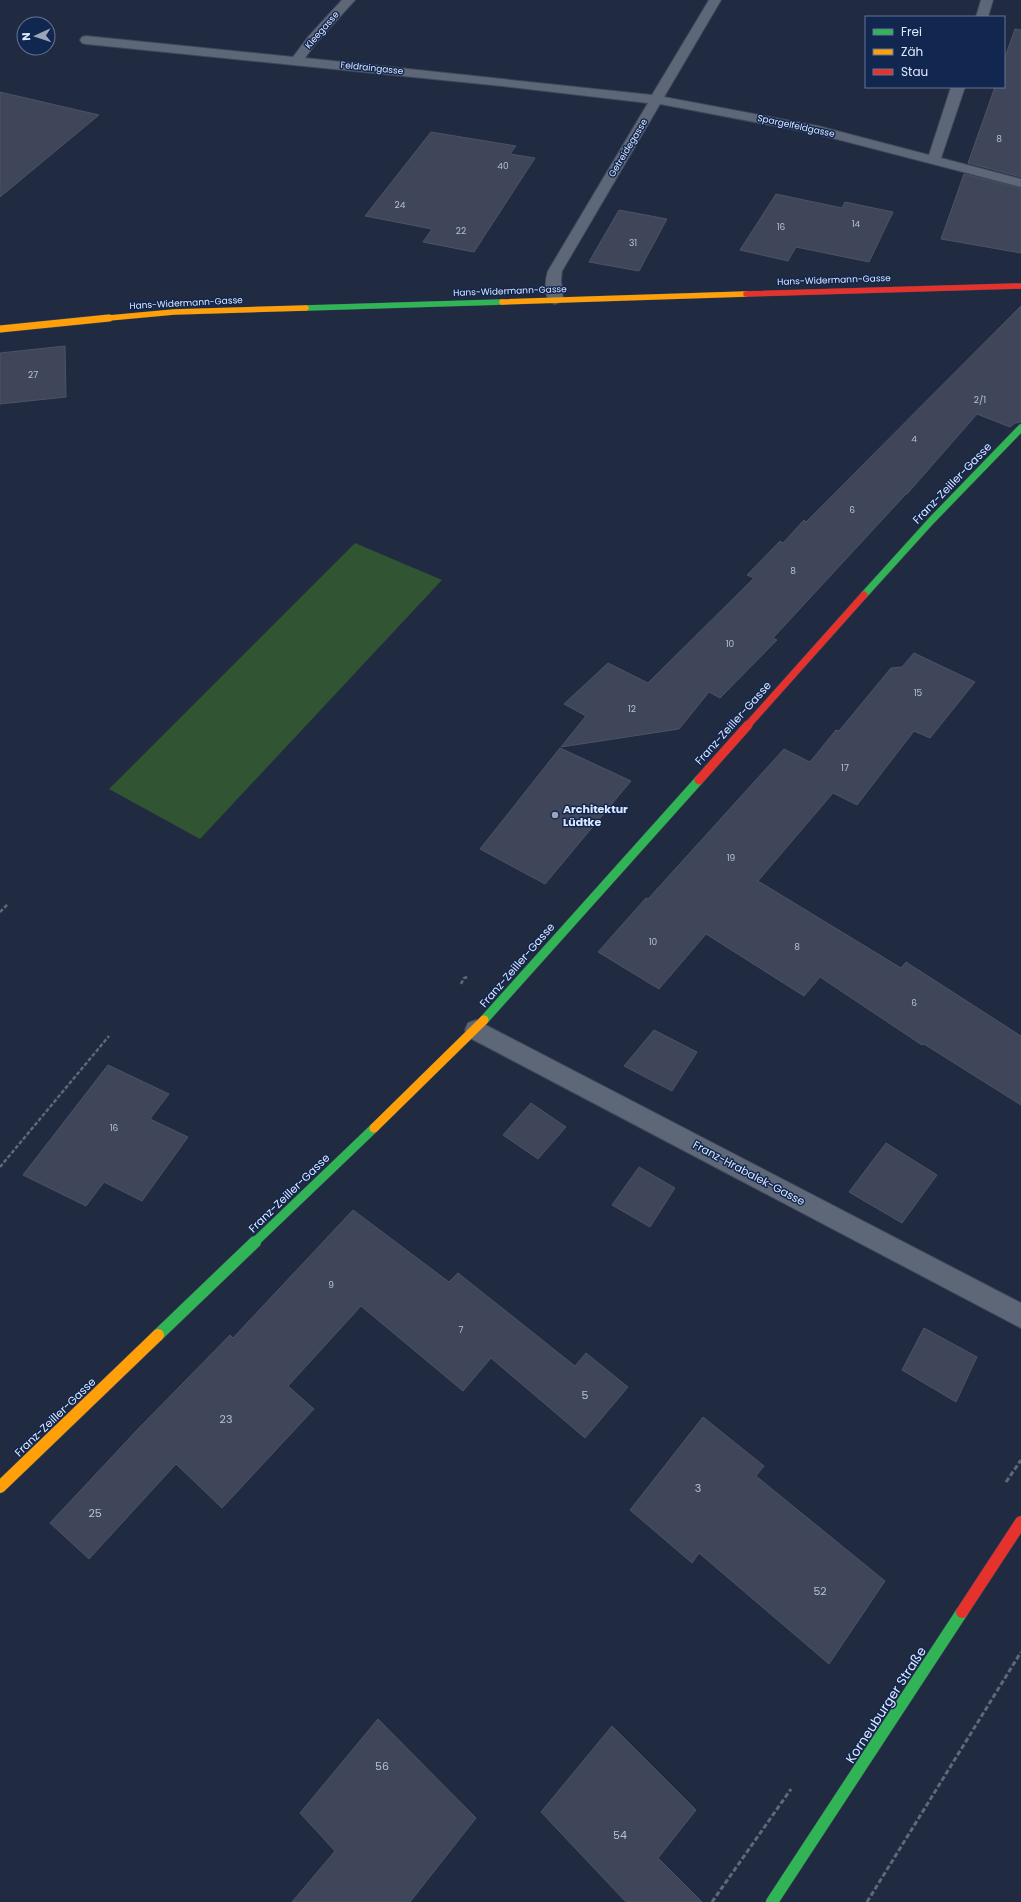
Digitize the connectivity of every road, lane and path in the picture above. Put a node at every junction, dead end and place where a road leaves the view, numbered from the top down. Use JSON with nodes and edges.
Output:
{"nodes":[{"id":1,"x":349,"y":0,"type":"edge"},
{"id":2,"x":714,"y":0,"type":"edge"},
{"id":3,"x":987,"y":0,"type":"edge"},
{"id":4,"x":982,"y":16,"type":"edge"},
{"id":5,"x":86,"y":40,"type":"dead end"},
{"id":6,"x":297,"y":60,"type":"junction"},
{"id":7,"x":958,"y":88,"type":"edge"},
{"id":8,"x":657,"y":100,"type":"junction"},
{"id":9,"x":934,"y":159,"type":"junction"},
{"id":10,"x":1021,"y":183,"type":"edge"},
{"id":11,"x":1021,"y":286,"type":"edge"},
{"id":12,"x":555,"y":299,"type":"junction"},
{"id":13,"x":0,"y":329,"type":"edge"},
{"id":14,"x":1021,"y":428,"type":"edge"},
{"id":15,"x":8,"y":904,"type":"dead end"},
{"id":16,"x":0,"y":912,"type":"edge"},
{"id":17,"x":476,"y":1030,"type":"junction"},
{"id":18,"x":109,"y":1036,"type":"dead end"},
{"id":19,"x":0,"y":1167,"type":"edge"},
{"id":20,"x":1021,"y":1316,"type":"edge"},
{"id":21,"x":0,"y":1487,"type":"edge"},
{"id":22,"x":1021,"y":1522,"type":"edge"},
{"id":23,"x":1021,"y":1652,"type":"edge"},
{"id":24,"x":772,"y":1902,"type":"edge"},
{"id":25,"x":867,"y":1902,"type":"edge"}],
"edges":[{"from":1,"to":6,"type":"street","name":"Kleegasse"},
{"from":2,"to":8,"type":"street","name":"Getreidegasse"},
{"from":3,"to":4,"type":"street"},
{"from":5,"to":6,"type":"street","name":"Feldraingasse"},
{"from":6,"to":8,"type":"street","name":"Feldraingasse"},
{"from":7,"to":9,"type":"street"},
{"from":8,"to":9,"type":"street","name":"Spargelfeldgasse"},
{"from":8,"to":12,"type":"street","name":"Getreidegasse"},
{"from":9,"to":10,"type":"street","name":"Spargelfeldgasse"},
{"from":11,"to":12,"type":"street","name":"Hans-Widermann-Gasse"},
{"from":12,"to":13,"type":"street","name":"Hans-Widermann-Gasse"},
{"from":14,"to":17,"type":"street","name":"Franz-Zeiller-Gasse"},
{"from":15,"to":16,"type":"path"},
{"from":17,"to":20,"type":"street","name":"Franz-Hrabalek-Gasse"},
{"from":17,"to":21,"type":"street","name":"Franz-Zeiller-Gasse"},
{"from":18,"to":19,"type":"path"},
{"from":22,"to":24,"type":"street","name":"Korneuburger Straße"},
{"from":23,"to":25,"type":"path"}]}
